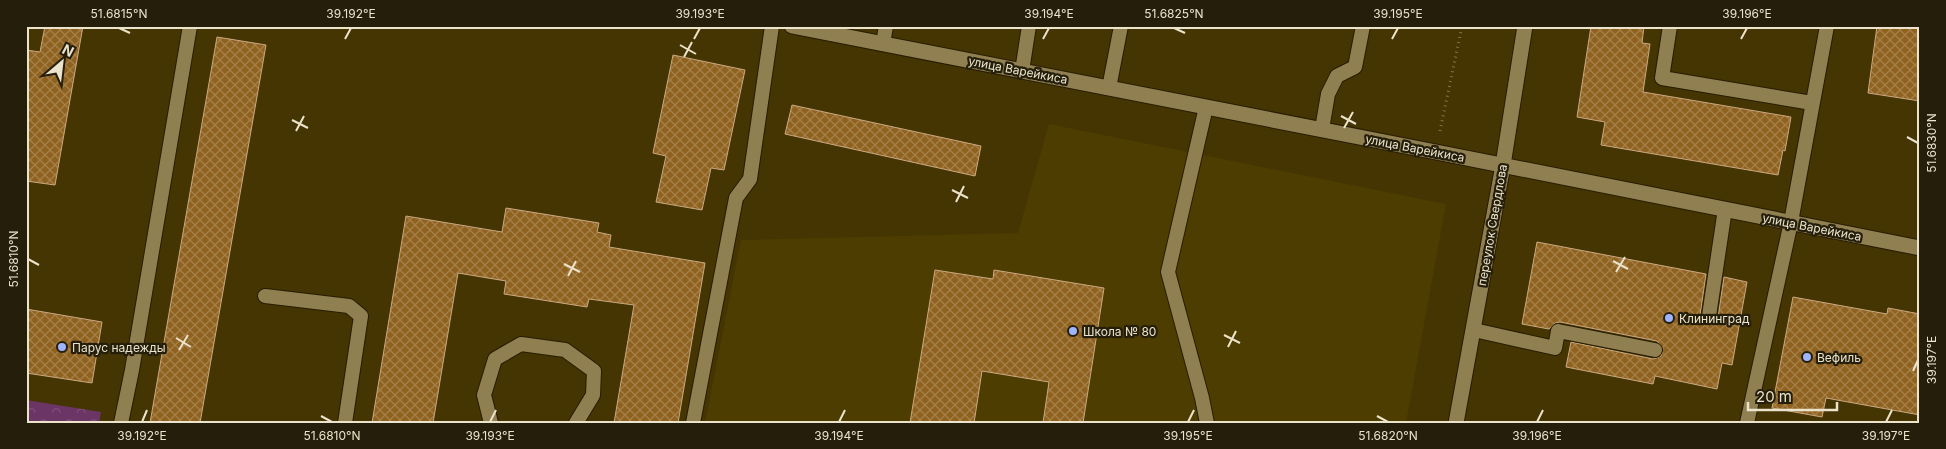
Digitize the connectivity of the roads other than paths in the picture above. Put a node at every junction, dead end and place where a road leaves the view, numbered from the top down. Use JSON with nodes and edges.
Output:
{"nodes":[{"id":1,"x":190,"y":26,"type":"edge"},
{"id":2,"x":772,"y":26,"type":"edge"},
{"id":3,"x":792,"y":26,"type":"edge"},
{"id":4,"x":886,"y":26,"type":"edge"},
{"id":5,"x":1030,"y":26,"type":"edge"},
{"id":6,"x":1121,"y":26,"type":"edge"},
{"id":7,"x":1363,"y":26,"type":"edge"},
{"id":8,"x":1525,"y":26,"type":"edge"},
{"id":9,"x":1670,"y":26,"type":"edge"},
{"id":10,"x":1827,"y":26,"type":"edge"},
{"id":11,"x":883,"y":44,"type":"junction"},
{"id":12,"x":1022,"y":71,"type":"junction"},
{"id":13,"x":1109,"y":88,"type":"junction"},
{"id":14,"x":1812,"y":103,"type":"junction"},
{"id":15,"x":1206,"y":107,"type":"junction"},
{"id":16,"x":1322,"y":129,"type":"junction"},
{"id":17,"x":1503,"y":165,"type":"junction"},
{"id":18,"x":1725,"y":209,"type":"junction"},
{"id":19,"x":1791,"y":222,"type":"junction"},
{"id":20,"x":1920,"y":248,"type":"edge"},
{"id":21,"x":265,"y":296,"type":"dead end"},
{"id":22,"x":1709,"y":316,"type":"dead end"},
{"id":23,"x":1474,"y":330,"type":"junction"},
{"id":24,"x":1655,"y":350,"type":"dead end"},
{"id":25,"x":122,"y":423,"type":"edge"},
{"id":26,"x":345,"y":423,"type":"edge"},
{"id":27,"x":491,"y":423,"type":"edge"},
{"id":28,"x":576,"y":423,"type":"edge"},
{"id":29,"x":693,"y":423,"type":"edge"},
{"id":30,"x":1207,"y":423,"type":"edge"},
{"id":31,"x":1456,"y":423,"type":"edge"},
{"id":32,"x":1747,"y":423,"type":"edge"}],
"edges":[{"from":1,"to":25,"type":"lane"},
{"from":2,"to":29,"type":"lane"},
{"from":3,"to":11,"type":"street","name":"улица Варейкиса"},
{"from":4,"to":11,"type":"lane"},
{"from":5,"to":12,"type":"lane"},
{"from":6,"to":13,"type":"lane"},
{"from":7,"to":16,"type":"lane"},
{"from":8,"to":17,"type":"street","name":"переулок Свердлова"},
{"from":9,"to":14,"type":"lane"},
{"from":10,"to":14,"type":"lane"},
{"from":11,"to":12,"type":"street","name":"улица Варейкиса"},
{"from":12,"to":13,"type":"street","name":"улица Варейкиса"},
{"from":13,"to":15,"type":"street","name":"улица Варейкиса"},
{"from":14,"to":19,"type":"lane"},
{"from":15,"to":16,"type":"street","name":"улица Варейкиса"},
{"from":15,"to":30,"type":"lane"},
{"from":16,"to":17,"type":"street","name":"улица Варейкиса"},
{"from":17,"to":18,"type":"street","name":"улица Варейкиса"},
{"from":17,"to":23,"type":"street","name":"переулок Свердлова"},
{"from":18,"to":19,"type":"street","name":"улица Варейкиса"},
{"from":18,"to":22,"type":"lane"},
{"from":19,"to":20,"type":"street","name":"улица Варейкиса"},
{"from":19,"to":32,"type":"lane"},
{"from":21,"to":26,"type":"lane"},
{"from":23,"to":24,"type":"lane"},
{"from":23,"to":31,"type":"street","name":"переулок Свердлова"},
{"from":27,"to":28,"type":"lane"}]}
